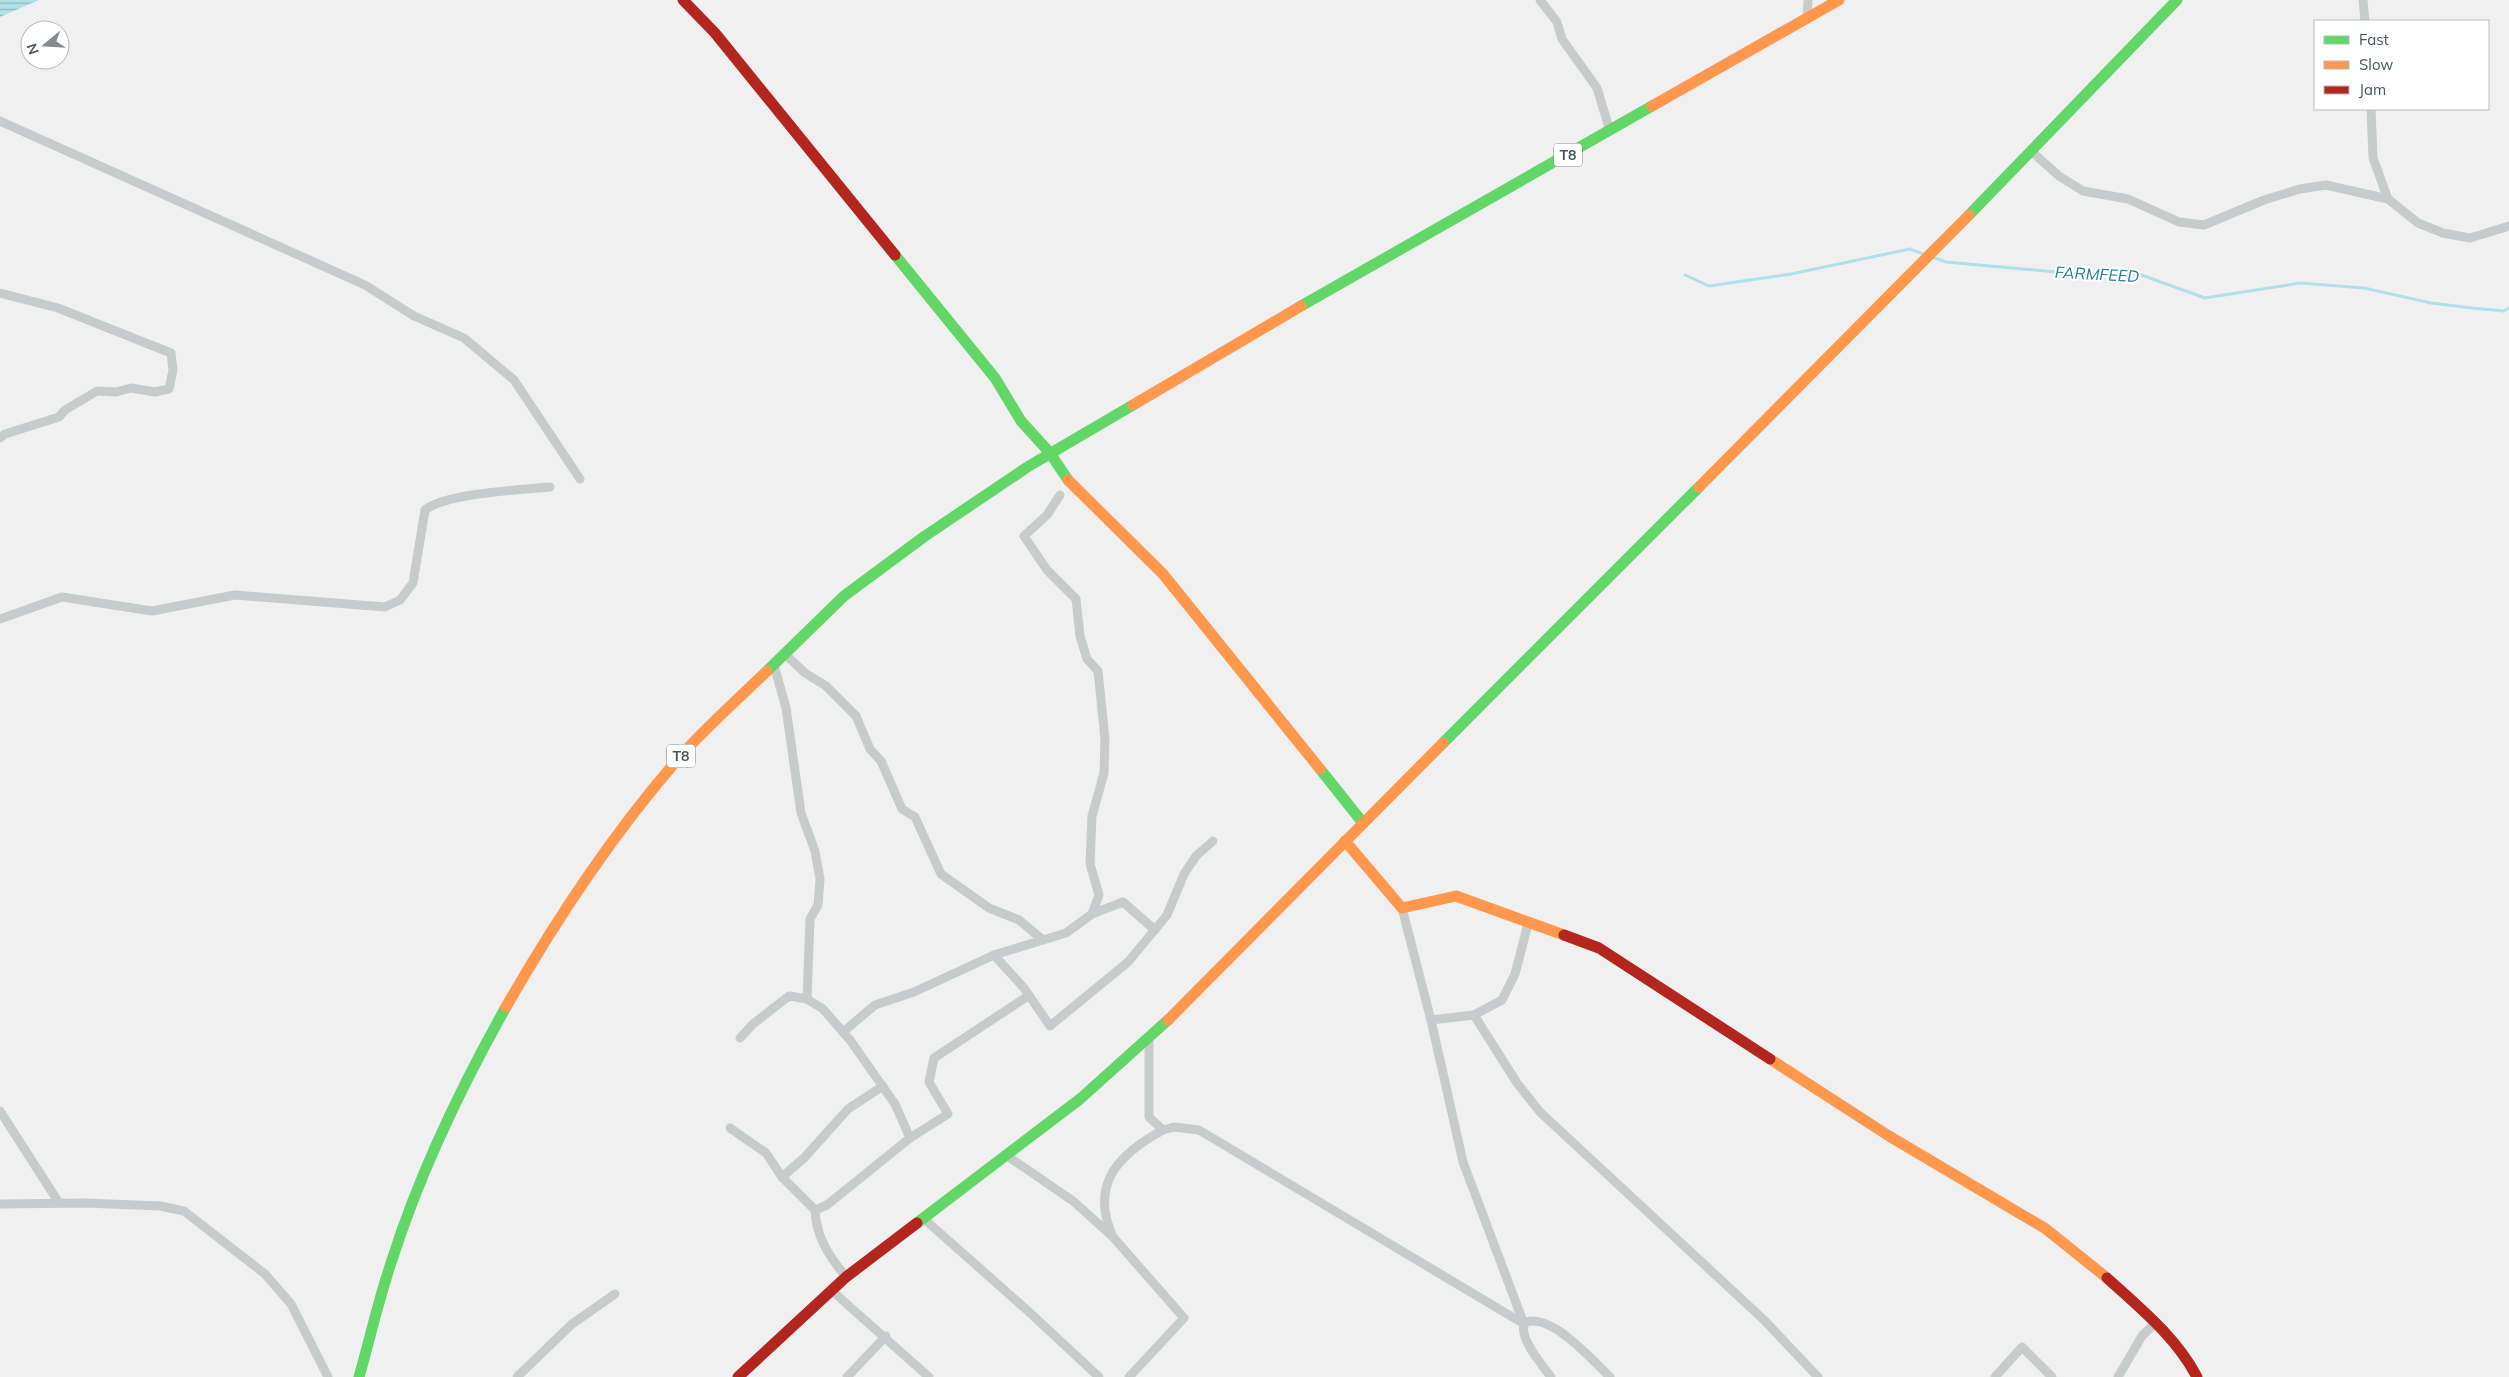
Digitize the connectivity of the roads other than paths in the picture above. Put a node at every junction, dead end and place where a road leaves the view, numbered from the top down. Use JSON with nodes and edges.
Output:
{"nodes":[{"id":1,"x":683,"y":0,"type":"edge"},
{"id":2,"x":1540,"y":0,"type":"edge"},
{"id":3,"x":1808,"y":0,"type":"edge"},
{"id":4,"x":1838,"y":0,"type":"edge"},
{"id":5,"x":2177,"y":0,"type":"edge"},
{"id":6,"x":2363,"y":0,"type":"edge"},
{"id":7,"x":1807,"y":19,"type":"junction"},
{"id":8,"x":2365,"y":20,"type":"edge"},
{"id":9,"x":2372,"y":110,"type":"edge"},
{"id":10,"x":0,"y":121,"type":"edge"},
{"id":11,"x":1610,"y":131,"type":"junction"},
{"id":12,"x":2031,"y":151,"type":"junction"},
{"id":13,"x":2388,"y":199,"type":"junction"},
{"id":14,"x":2509,"y":226,"type":"edge"},
{"id":15,"x":0,"y":293,"type":"edge"},
{"id":16,"x":0,"y":438,"type":"edge"},
{"id":17,"x":1050,"y":453,"type":"junction"},
{"id":18,"x":580,"y":479,"type":"dead end"},
{"id":19,"x":550,"y":487,"type":"dead end"},
{"id":20,"x":1060,"y":495,"type":"dead end"},
{"id":21,"x":0,"y":619,"type":"edge"},
{"id":22,"x":785,"y":654,"type":"junction"},
{"id":23,"x":774,"y":665,"type":"junction"},
{"id":24,"x":1363,"y":823,"type":"junction"},
{"id":25,"x":1345,"y":840,"type":"junction"},
{"id":26,"x":1213,"y":841,"type":"dead end"},
{"id":27,"x":1402,"y":908,"type":"junction"},
{"id":28,"x":1092,"y":914,"type":"junction"},
{"id":29,"x":1528,"y":924,"type":"junction"},
{"id":30,"x":1155,"y":930,"type":"junction"},
{"id":31,"x":1043,"y":940,"type":"junction"},
{"id":32,"x":994,"y":955,"type":"junction"},
{"id":33,"x":1028,"y":996,"type":"junction"},
{"id":34,"x":807,"y":999,"type":"junction"},
{"id":35,"x":1474,"y":1016,"type":"junction"},
{"id":36,"x":1431,"y":1020,"type":"junction"},
{"id":37,"x":843,"y":1032,"type":"junction"},
{"id":38,"x":740,"y":1038,"type":"dead end"},
{"id":39,"x":1149,"y":1039,"type":"junction"},
{"id":40,"x":883,"y":1086,"type":"junction"},
{"id":41,"x":0,"y":1111,"type":"edge"},
{"id":42,"x":730,"y":1128,"type":"dead end"},
{"id":43,"x":1163,"y":1130,"type":"junction"},
{"id":44,"x":910,"y":1138,"type":"junction"},
{"id":45,"x":1006,"y":1155,"type":"junction"},
{"id":46,"x":782,"y":1177,"type":"junction"},
{"id":47,"x":59,"y":1203,"type":"junction"},
{"id":48,"x":0,"y":1204,"type":"edge"},
{"id":49,"x":815,"y":1210,"type":"junction"},
{"id":50,"x":923,"y":1218,"type":"junction"},
{"id":51,"x":1113,"y":1237,"type":"junction"},
{"id":52,"x":846,"y":1277,"type":"junction"},
{"id":53,"x":831,"y":1290,"type":"junction"},
{"id":54,"x":615,"y":1294,"type":"dead end"},
{"id":55,"x":2156,"y":1322,"type":"junction"},
{"id":56,"x":1524,"y":1324,"type":"junction"},
{"id":57,"x":886,"y":1336,"type":"junction"},
{"id":58,"x":328,"y":1377,"type":"edge"},
{"id":59,"x":359,"y":1377,"type":"edge"},
{"id":60,"x":517,"y":1377,"type":"edge"},
{"id":61,"x":738,"y":1377,"type":"edge"},
{"id":62,"x":847,"y":1377,"type":"edge"},
{"id":63,"x":929,"y":1377,"type":"edge"},
{"id":64,"x":1099,"y":1377,"type":"edge"},
{"id":65,"x":1129,"y":1377,"type":"edge"},
{"id":66,"x":1551,"y":1377,"type":"edge"},
{"id":67,"x":1610,"y":1377,"type":"edge"},
{"id":68,"x":1818,"y":1377,"type":"edge"},
{"id":69,"x":1995,"y":1377,"type":"edge"},
{"id":70,"x":2052,"y":1377,"type":"edge"},
{"id":71,"x":2118,"y":1377,"type":"edge"},
{"id":72,"x":2197,"y":1377,"type":"edge"}],
"edges":[{"from":1,"to":17,"type":"main road"},
{"from":2,"to":11,"type":"street"},
{"from":3,"to":7,"type":"street"},
{"from":4,"to":7,"type":"main road","number":"T8"},
{"from":5,"to":12,"type":"main road"},
{"from":6,"to":8,"type":"street"},
{"from":7,"to":11,"type":"main road","number":"T8"},
{"from":9,"to":13,"type":"street"},
{"from":10,"to":18,"type":"street"},
{"from":11,"to":17,"type":"main road","number":"T8"},
{"from":12,"to":13,"type":"street"},
{"from":12,"to":24,"type":"main road"},
{"from":13,"to":14,"type":"street"},
{"from":15,"to":16,"type":"street"},
{"from":17,"to":22,"type":"main road","number":"T8"},
{"from":17,"to":24,"type":"main road"},
{"from":19,"to":21,"type":"street"},
{"from":20,"to":28,"type":"street"},
{"from":22,"to":23,"type":"main road","number":"T8"},
{"from":22,"to":31,"type":"street"},
{"from":23,"to":34,"type":"street"},
{"from":23,"to":59,"type":"main road","number":"T8"},
{"from":24,"to":25,"type":"main road"},
{"from":25,"to":27,"type":"main road"},
{"from":25,"to":39,"type":"main road"},
{"from":26,"to":30,"type":"street"},
{"from":27,"to":29,"type":"main road"},
{"from":27,"to":36,"type":"street"},
{"from":28,"to":30,"type":"street"},
{"from":28,"to":31,"type":"street"},
{"from":29,"to":35,"type":"street"},
{"from":29,"to":55,"type":"main road"},
{"from":30,"to":33,"type":"street"},
{"from":31,"to":32,"type":"street"},
{"from":32,"to":33,"type":"street"},
{"from":32,"to":37,"type":"street"},
{"from":33,"to":44,"type":"street"},
{"from":34,"to":37,"type":"street"},
{"from":34,"to":38,"type":"street"},
{"from":35,"to":36,"type":"street"},
{"from":35,"to":68,"type":"street"},
{"from":36,"to":56,"type":"street"},
{"from":37,"to":40,"type":"street"},
{"from":39,"to":43,"type":"street"},
{"from":39,"to":45,"type":"main road"},
{"from":40,"to":44,"type":"street"},
{"from":40,"to":46,"type":"street"},
{"from":41,"to":47,"type":"street"},
{"from":42,"to":46,"type":"street"},
{"from":43,"to":51,"type":"street"},
{"from":43,"to":56,"type":"street"},
{"from":44,"to":49,"type":"street"},
{"from":45,"to":50,"type":"main road"},
{"from":45,"to":51,"type":"street"},
{"from":46,"to":49,"type":"street"},
{"from":47,"to":48,"type":"street"},
{"from":47,"to":58,"type":"street"},
{"from":49,"to":52,"type":"street"},
{"from":50,"to":52,"type":"main road"},
{"from":50,"to":64,"type":"street"},
{"from":51,"to":65,"type":"street"},
{"from":52,"to":53,"type":"main road"},
{"from":53,"to":57,"type":"street"},
{"from":53,"to":61,"type":"main road"},
{"from":54,"to":60,"type":"street"},
{"from":55,"to":71,"type":"street"},
{"from":55,"to":72,"type":"main road"},
{"from":56,"to":66,"type":"street"},
{"from":56,"to":67,"type":"street"},
{"from":57,"to":62,"type":"street"},
{"from":57,"to":63,"type":"street"},
{"from":69,"to":70,"type":"street"}]}
